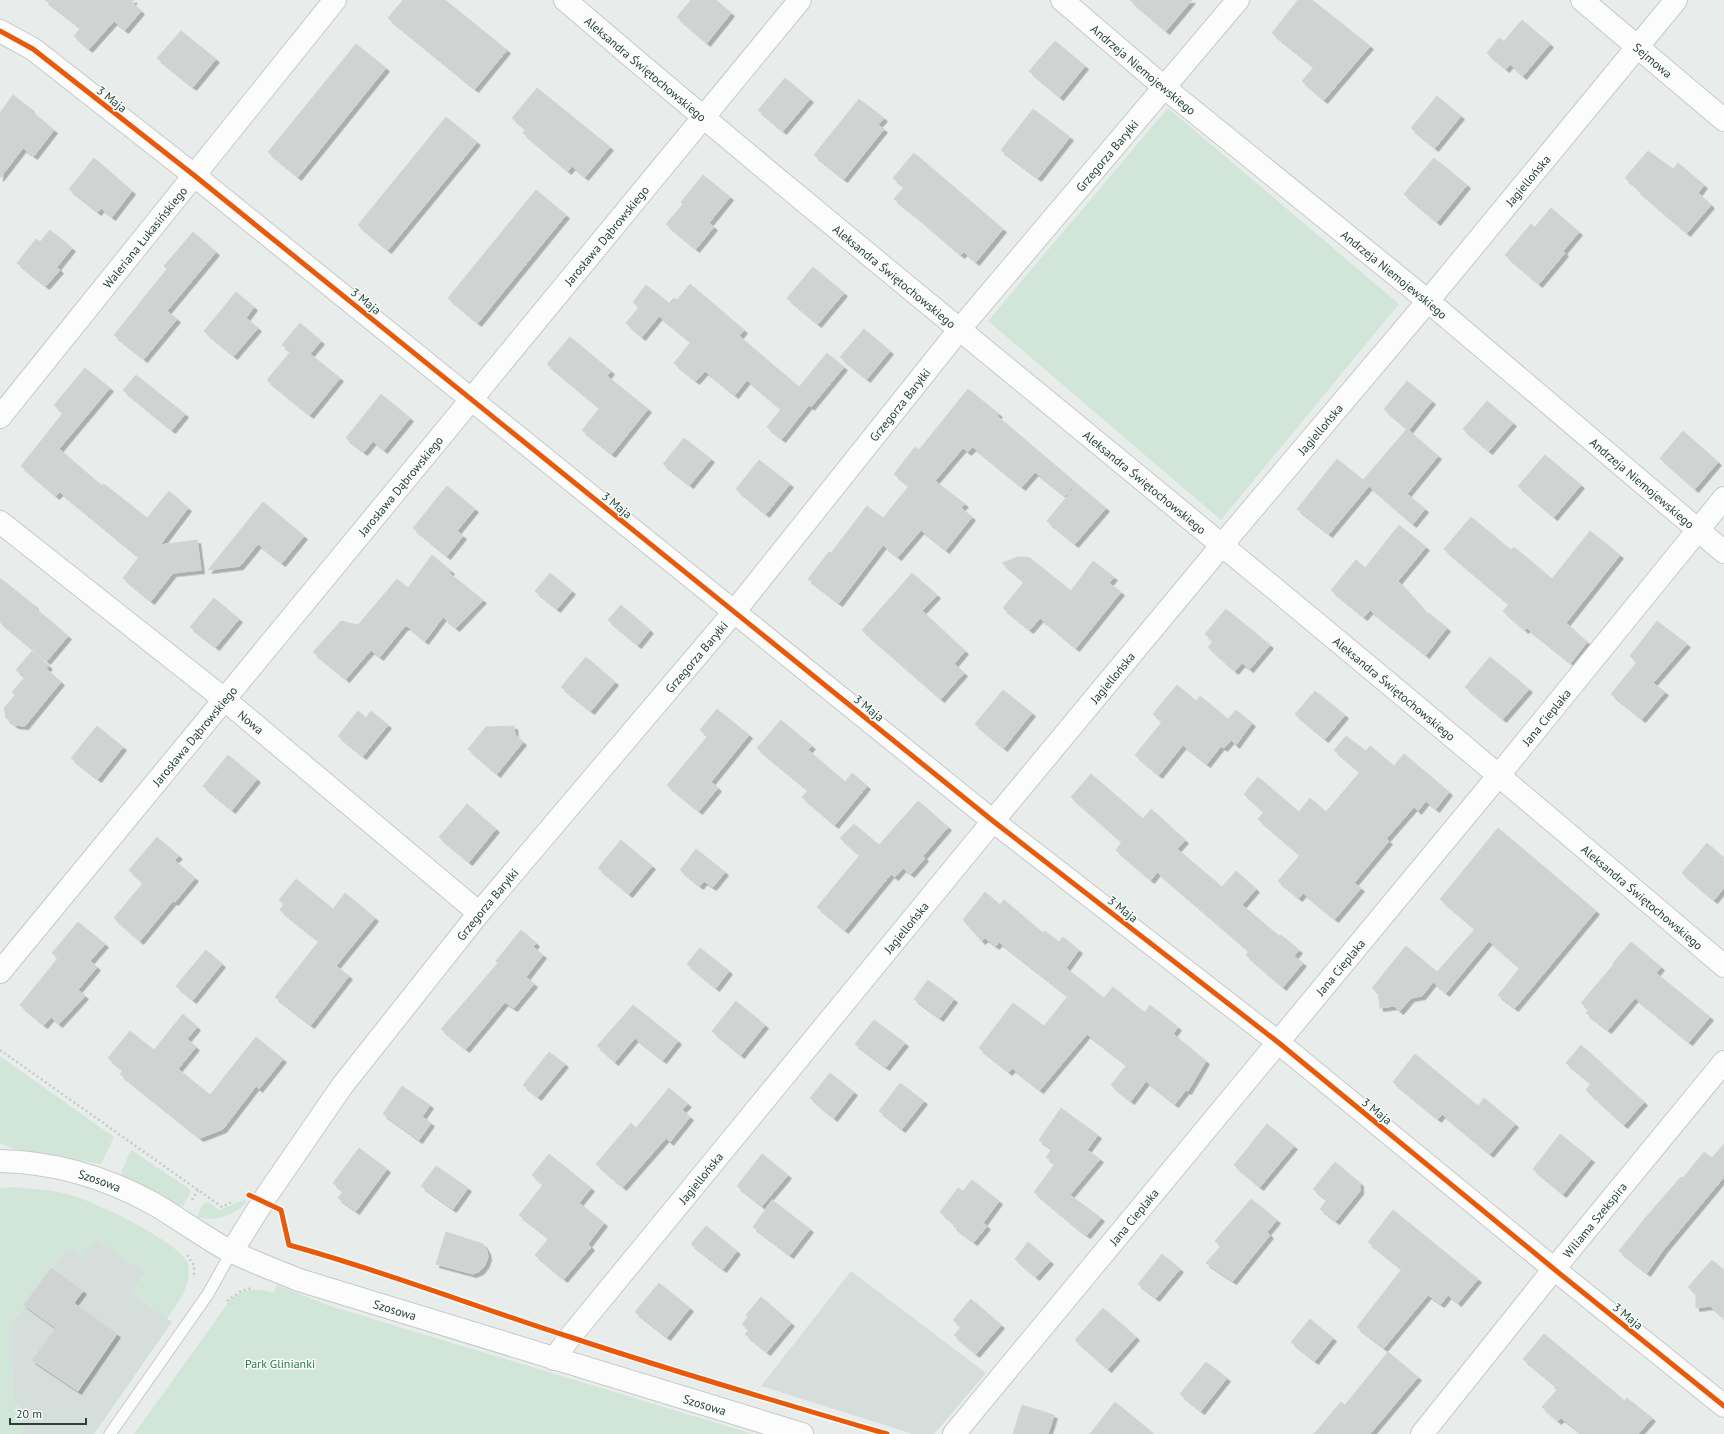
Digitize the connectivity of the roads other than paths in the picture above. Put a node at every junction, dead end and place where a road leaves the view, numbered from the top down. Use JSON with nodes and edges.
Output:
{"nodes":[{"id":1,"x":335,"y":0,"type":"edge"},
{"id":2,"x":565,"y":0,"type":"edge"},
{"id":3,"x":800,"y":0,"type":"edge"},
{"id":4,"x":1062,"y":0,"type":"edge"},
{"id":5,"x":1238,"y":0,"type":"edge"},
{"id":6,"x":1582,"y":0,"type":"edge"},
{"id":7,"x":1676,"y":0,"type":"edge"},
{"id":8,"x":0,"y":31,"type":"edge"},
{"id":9,"x":1637,"y":46,"type":"junction"},
{"id":10,"x":1165,"y":88,"type":"junction"},
{"id":11,"x":703,"y":118,"type":"junction"},
{"id":12,"x":1724,"y":120,"type":"edge"},
{"id":13,"x":195,"y":176,"type":"junction"},
{"id":14,"x":1428,"y":301,"type":"junction"},
{"id":15,"x":959,"y":330,"type":"junction"},
{"id":16,"x":471,"y":399,"type":"junction"},
{"id":17,"x":0,"y":417,"type":"edge"},
{"id":18,"x":1724,"y":498,"type":"edge"},
{"id":19,"x":0,"y":522,"type":"edge"},
{"id":20,"x":1698,"y":530,"type":"junction"},
{"id":21,"x":1222,"y":545,"type":"junction"},
{"id":22,"x":1724,"y":552,"type":"edge"},
{"id":23,"x":734,"y":612,"type":"junction"},
{"id":24,"x":224,"y":700,"type":"junction"},
{"id":25,"x":1499,"y":775,"type":"junction"},
{"id":26,"x":994,"y":821,"type":"junction"},
{"id":27,"x":479,"y":913,"type":"junction"},
{"id":28,"x":1724,"y":966,"type":"edge"},
{"id":29,"x":0,"y":972,"type":"edge"},
{"id":30,"x":1279,"y":1043,"type":"junction"},
{"id":31,"x":1724,"y":1062,"type":"edge"},
{"id":32,"x":0,"y":1161,"type":"edge"},
{"id":33,"x":232,"y":1252,"type":"junction"},
{"id":34,"x":1554,"y":1269,"type":"junction"},
{"id":35,"x":554,"y":1359,"type":"junction"},
{"id":36,"x":1724,"y":1406,"type":"edge"},
{"id":37,"x":110,"y":1434,"type":"edge"},
{"id":38,"x":802,"y":1434,"type":"edge"},
{"id":39,"x":954,"y":1434,"type":"edge"},
{"id":40,"x":1422,"y":1434,"type":"edge"}],
"edges":[{"from":1,"to":13,"type":"street","name":"Waleriana Łukasińskiego"},
{"from":2,"to":11,"type":"street","name":"Aleksandra Świętochowskiego"},
{"from":3,"to":11,"type":"street","name":"Jarosława Dąbrowskiego"},
{"from":4,"to":10,"type":"street","name":"Andrzeja Niemojewskiego"},
{"from":5,"to":10,"type":"street","name":"Grzegorza Baryłki"},
{"from":6,"to":9,"type":"street","name":"Sejmowa"},
{"from":7,"to":9,"type":"street","name":"Jagiellońska"},
{"from":8,"to":13,"type":"street","name":"3 Maja"},
{"from":9,"to":12,"type":"street","name":"Sejmowa"},
{"from":9,"to":14,"type":"street","name":"Jagiellońska"},
{"from":10,"to":14,"type":"street","name":"Andrzeja Niemojewskiego"},
{"from":10,"to":15,"type":"street","name":"Grzegorza Baryłki"},
{"from":11,"to":15,"type":"street","name":"Aleksandra Świętochowskiego"},
{"from":11,"to":16,"type":"street","name":"Jarosława Dąbrowskiego"},
{"from":13,"to":16,"type":"street","name":"3 Maja"},
{"from":13,"to":17,"type":"street","name":"Waleriana Łukasińskiego"},
{"from":14,"to":20,"type":"street","name":"Andrzeja Niemojewskiego"},
{"from":14,"to":21,"type":"street","name":"Jagiellońska"},
{"from":15,"to":21,"type":"street","name":"Aleksandra Świętochowskiego"},
{"from":15,"to":23,"type":"street","name":"Grzegorza Baryłki"},
{"from":16,"to":23,"type":"street","name":"3 Maja"},
{"from":16,"to":24,"type":"street","name":"Jarosława Dąbrowskiego"},
{"from":18,"to":20,"type":"street","name":"Jana Cieplaka"},
{"from":19,"to":24,"type":"street","name":"Nowa"},
{"from":20,"to":22,"type":"street","name":"Andrzeja Niemojewskiego"},
{"from":20,"to":25,"type":"street","name":"Jana Cieplaka"},
{"from":21,"to":25,"type":"street","name":"Aleksandra Świętochowskiego"},
{"from":21,"to":26,"type":"street","name":"Jagiellońska"},
{"from":23,"to":26,"type":"street","name":"3 Maja"},
{"from":23,"to":27,"type":"street","name":"Grzegorza Baryłki"},
{"from":24,"to":27,"type":"street","name":"Nowa"},
{"from":24,"to":29,"type":"street","name":"Jarosława Dąbrowskiego"},
{"from":25,"to":28,"type":"street","name":"Aleksandra Świętochowskiego"},
{"from":25,"to":30,"type":"street","name":"Jana Cieplaka"},
{"from":26,"to":30,"type":"street","name":"3 Maja"},
{"from":26,"to":35,"type":"street","name":"Jagiellońska"},
{"from":27,"to":33,"type":"street","name":"Grzegorza Baryłki"},
{"from":30,"to":34,"type":"street","name":"3 Maja"},
{"from":30,"to":39,"type":"street","name":"Jana Cieplaka"},
{"from":31,"to":34,"type":"street","name":"Wiliama Szekspira"},
{"from":32,"to":33,"type":"street","name":"Szosowa"},
{"from":33,"to":35,"type":"street","name":"Szosowa"},
{"from":33,"to":37,"type":"lane"},
{"from":34,"to":36,"type":"street","name":"3 Maja"},
{"from":34,"to":40,"type":"street","name":"Wiliama Szekspira"},
{"from":35,"to":38,"type":"street","name":"Szosowa"}]}
